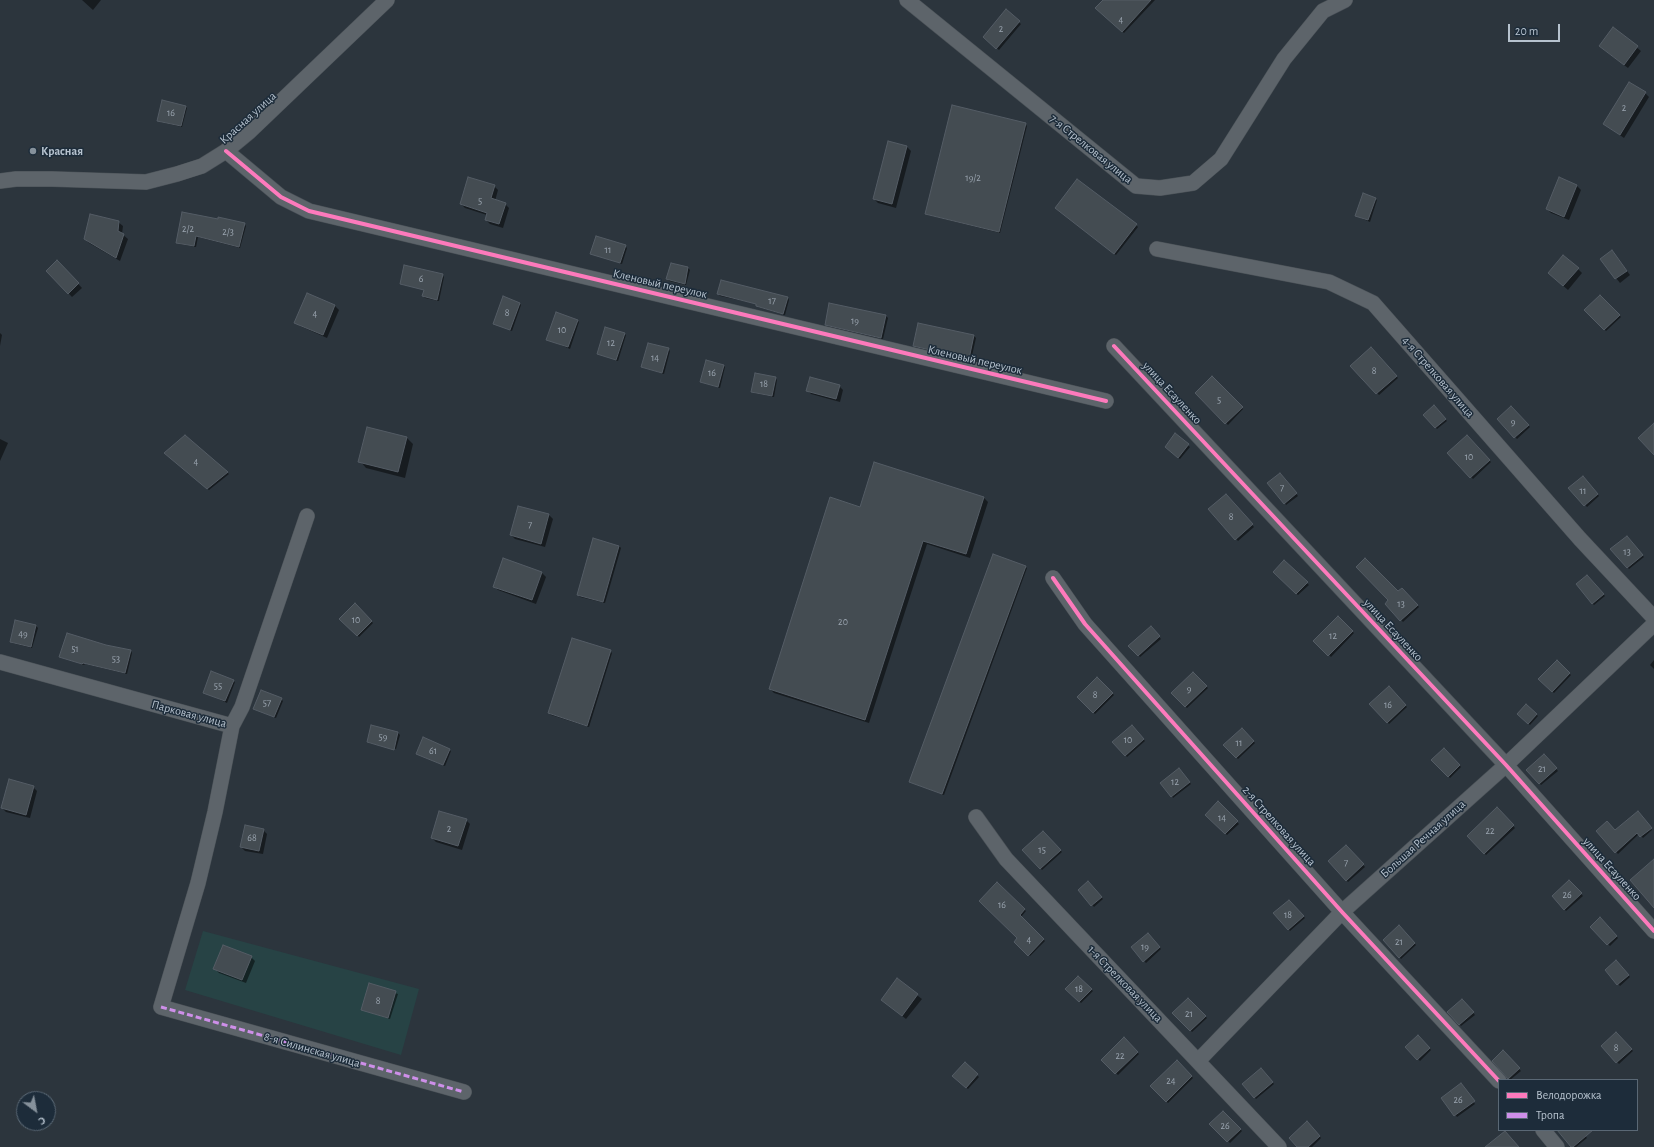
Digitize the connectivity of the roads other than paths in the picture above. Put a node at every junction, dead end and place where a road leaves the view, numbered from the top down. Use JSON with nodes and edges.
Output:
{"nodes":[{"id":1,"x":387,"y":0,"type":"edge"},
{"id":2,"x":907,"y":0,"type":"edge"},
{"id":3,"x":1345,"y":0,"type":"edge"},
{"id":4,"x":226,"y":151,"type":"junction"},
{"id":5,"x":0,"y":181,"type":"edge"},
{"id":6,"x":1157,"y":249,"type":"dead end"},
{"id":7,"x":1114,"y":346,"type":"dead end"},
{"id":8,"x":1106,"y":402,"type":"dead end"},
{"id":9,"x":307,"y":516,"type":"dead end"},
{"id":10,"x":1053,"y":578,"type":"dead end"},
{"id":11,"x":1654,"y":618,"type":"edge"},
{"id":12,"x":1654,"y":624,"type":"edge"},
{"id":13,"x":0,"y":662,"type":"edge"},
{"id":14,"x":232,"y":726,"type":"junction"},
{"id":15,"x":1506,"y":766,"type":"junction"},
{"id":16,"x":976,"y":816,"type":"dead end"},
{"id":17,"x":1342,"y":912,"type":"junction"},
{"id":18,"x":1654,"y":931,"type":"edge"},
{"id":19,"x":1198,"y":1062,"type":"junction"},
{"id":20,"x":1498,"y":1080,"type":"edge"},
{"id":21,"x":464,"y":1092,"type":"dead end"},
{"id":22,"x":1543,"y":1131,"type":"edge"},
{"id":23,"x":1279,"y":1147,"type":"edge"},
{"id":24,"x":1557,"y":1147,"type":"edge"}],
"edges":[{"from":1,"to":4,"type":"street","name":"Красная улица"},
{"from":2,"to":3,"type":"street","name":"7-я Стрелковая улица"},
{"from":4,"to":5,"type":"street","name":"Красная улица"},
{"from":4,"to":8,"type":"street","name":"Кленовый переулок"},
{"from":6,"to":11,"type":"street","name":"4-я Стрелковая улица"},
{"from":7,"to":15,"type":"street","name":"улица Есауленко"},
{"from":9,"to":14,"type":"street","name":"Парковая улица"},
{"from":10,"to":17,"type":"street","name":"2-я Стрелковая улица"},
{"from":12,"to":15,"type":"street","name":"Большая Речная улица"},
{"from":13,"to":14,"type":"street","name":"Парковая улица"},
{"from":14,"to":21,"type":"street","name":"8-я Силинская улица"},
{"from":15,"to":17,"type":"street","name":"Большая Речная улица"},
{"from":15,"to":18,"type":"street","name":"улица Есауленко"},
{"from":16,"to":19,"type":"street","name":"1-я Стрелковая улица"},
{"from":17,"to":19,"type":"street","name":"Большая Речная улица"},
{"from":17,"to":20,"type":"street","name":"2-я Стрелковая улица"},
{"from":19,"to":23,"type":"street","name":"1-я Стрелковая улица"},
{"from":22,"to":24,"type":"street"}]}
